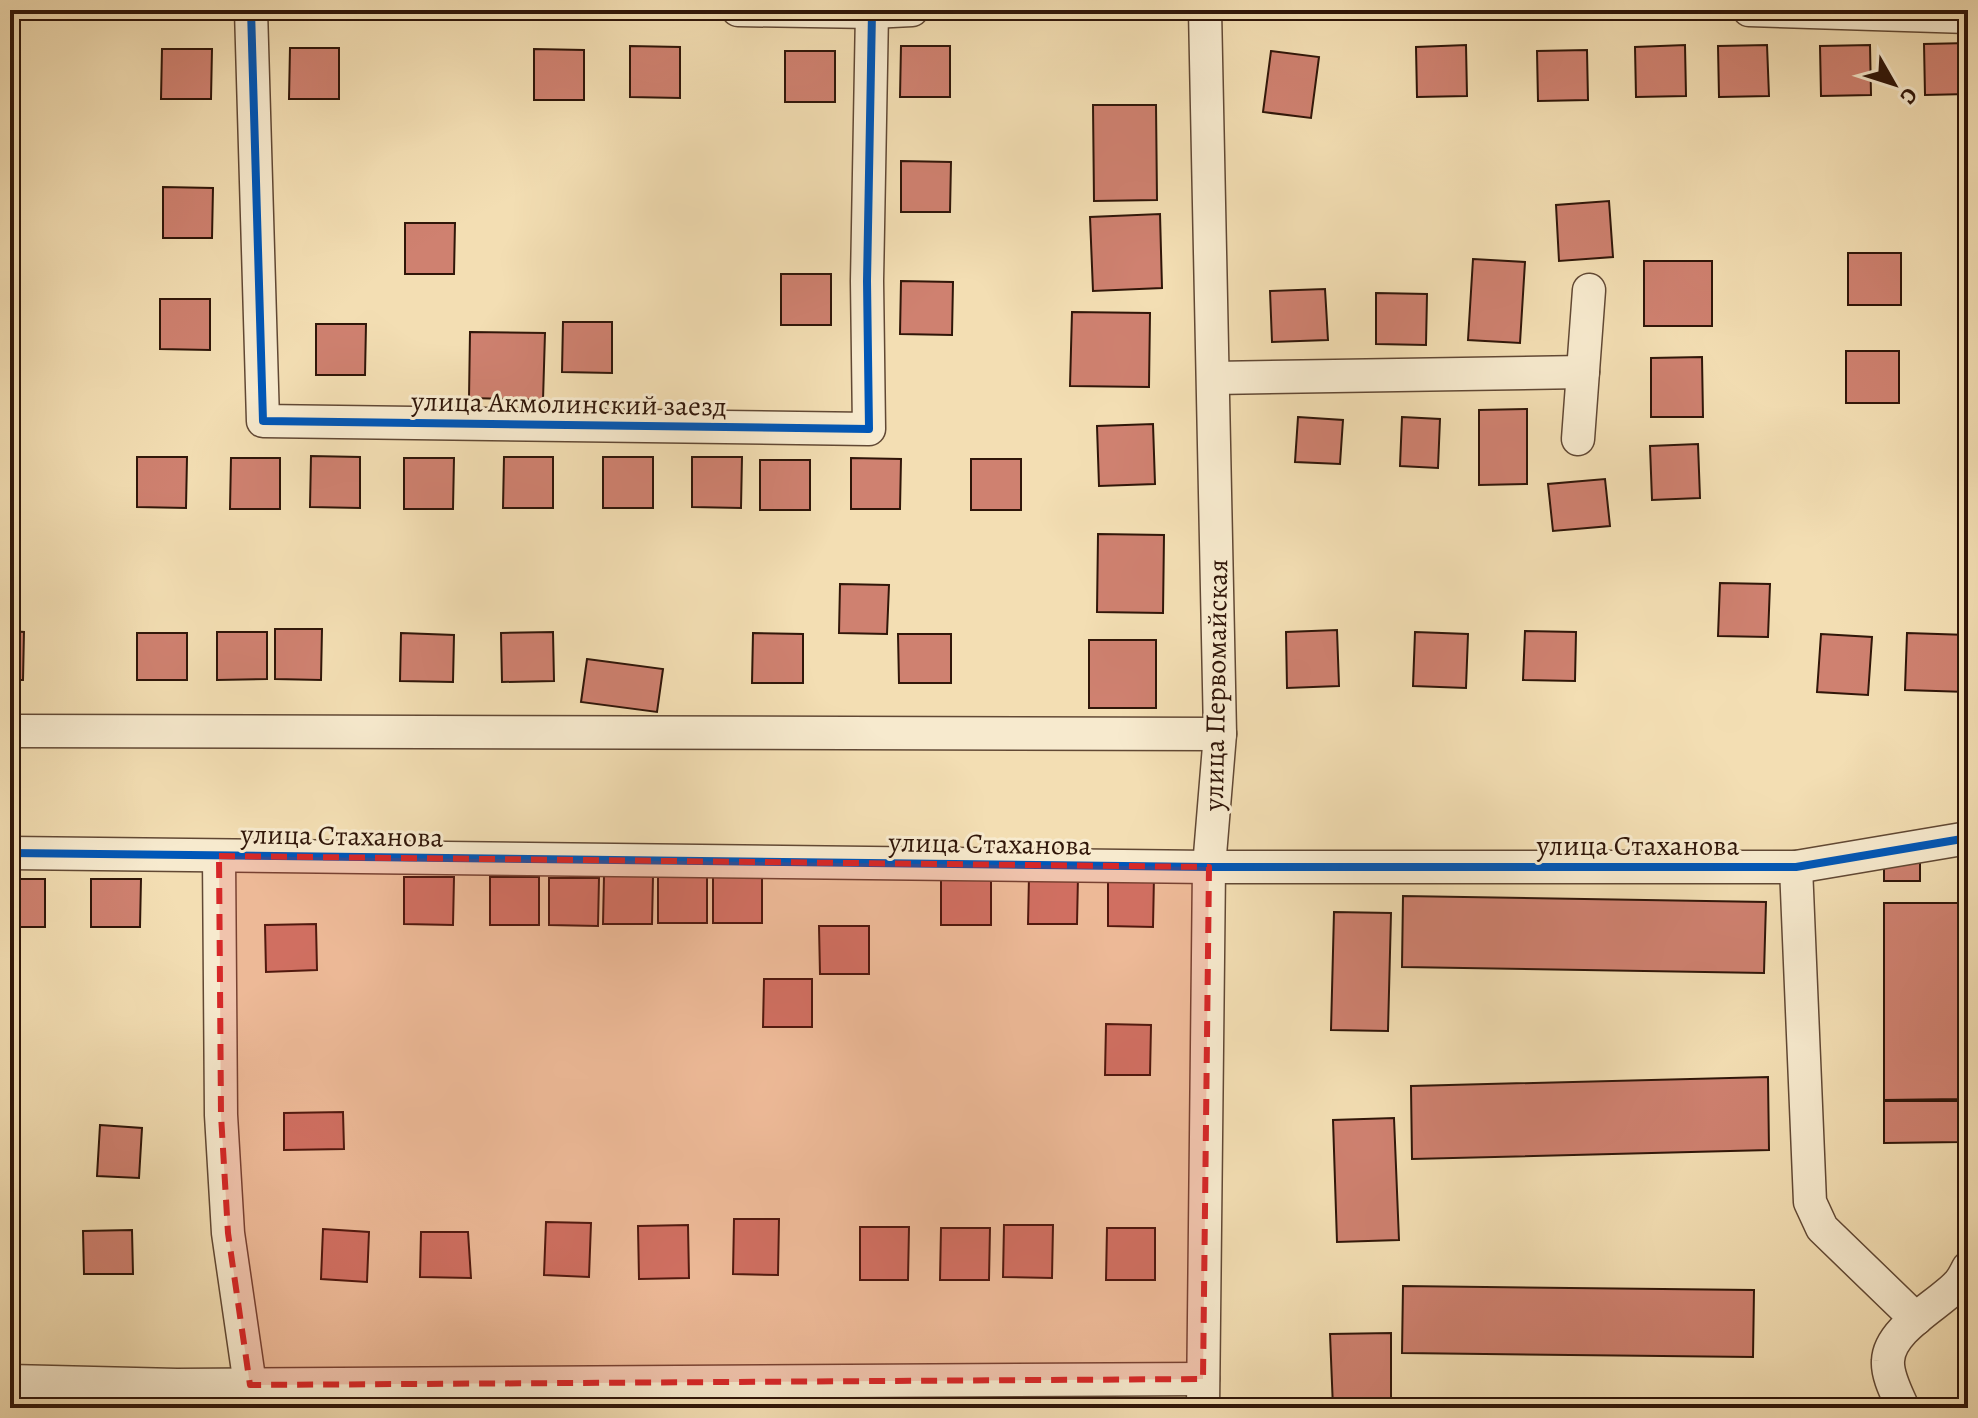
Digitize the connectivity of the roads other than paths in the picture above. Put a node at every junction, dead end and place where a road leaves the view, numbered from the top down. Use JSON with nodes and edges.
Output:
{"nodes":[{"id":1,"x":251,"y":10,"type":"edge"},
{"id":2,"x":738,"y":10,"type":"edge"},
{"id":3,"x":912,"y":10,"type":"edge"},
{"id":4,"x":1205,"y":10,"type":"edge"},
{"id":5,"x":1749,"y":10,"type":"edge"},
{"id":6,"x":872,"y":12,"type":"junction"},
{"id":7,"x":1968,"y":17,"type":"edge"},
{"id":8,"x":1589,"y":290,"type":"dead end"},
{"id":9,"x":1583,"y":372,"type":"junction"},
{"id":10,"x":1214,"y":378,"type":"junction"},
{"id":11,"x":1578,"y":439,"type":"dead end"},
{"id":12,"x":10,"y":731,"type":"edge"},
{"id":13,"x":1220,"y":734,"type":"junction"},
{"id":14,"x":1968,"y":838,"type":"edge"},
{"id":15,"x":10,"y":853,"type":"edge"},
{"id":16,"x":219,"y":856,"type":"junction"},
{"id":17,"x":1209,"y":867,"type":"junction"},
{"id":18,"x":1796,"y":867,"type":"junction"},
{"id":19,"x":1968,"y":1268,"type":"edge"},
{"id":20,"x":1916,"y":1319,"type":"junction"},
{"id":21,"x":10,"y":1381,"type":"edge"},
{"id":22,"x":250,"y":1385,"type":"junction"},
{"id":23,"x":1203,"y":1393,"type":"edge"},
{"id":24,"x":176,"y":1396,"type":"edge"},
{"id":25,"x":1903,"y":1408,"type":"edge"}],
"edges":[{"from":1,"to":6,"type":"street","name":"улица Акмолинский заезд"},
{"from":2,"to":6,"type":"street"},
{"from":3,"to":6,"type":"street"},
{"from":4,"to":10,"type":"street","name":"улица Первомайская"},
{"from":5,"to":7,"type":"street"},
{"from":8,"to":9,"type":"street"},
{"from":9,"to":10,"type":"street"},
{"from":9,"to":11,"type":"street"},
{"from":10,"to":13,"type":"street","name":"улица Первомайская"},
{"from":12,"to":13,"type":"street"},
{"from":13,"to":17,"type":"street","name":"улица Первомайская"},
{"from":14,"to":18,"type":"street","name":"улица Стаханова"},
{"from":15,"to":16,"type":"street","name":"улица Стаханова"},
{"from":16,"to":17,"type":"street","name":"улица Стаханова"},
{"from":16,"to":22,"type":"street"},
{"from":17,"to":18,"type":"street","name":"улица Стаханова"},
{"from":17,"to":23,"type":"street","name":"улица Первомайская"},
{"from":18,"to":20,"type":"street"},
{"from":19,"to":20,"type":"street"},
{"from":20,"to":25,"type":"street"},
{"from":21,"to":24,"type":"street"},
{"from":22,"to":23,"type":"street"},
{"from":22,"to":24,"type":"street"}]}
